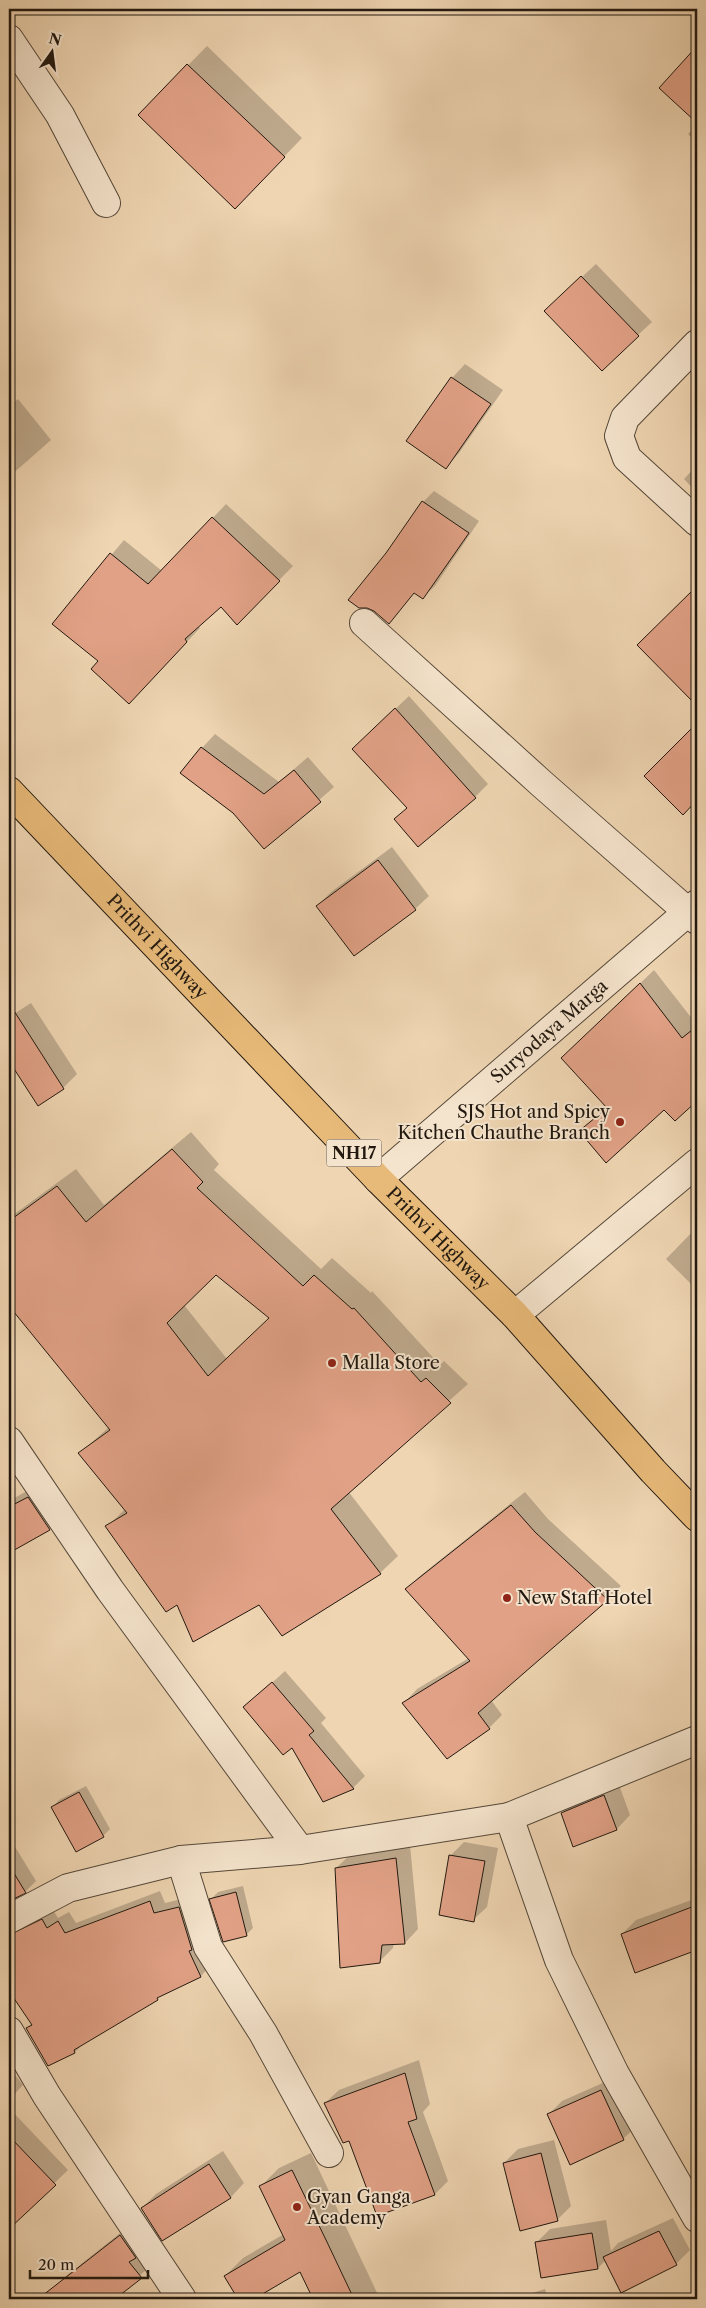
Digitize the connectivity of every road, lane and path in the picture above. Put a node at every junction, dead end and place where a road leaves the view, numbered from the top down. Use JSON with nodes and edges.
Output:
{"nodes":[{"id":1,"x":9,"y":39,"type":"edge"},
{"id":2,"x":106,"y":203,"type":"dead end"},
{"id":3,"x":697,"y":344,"type":"edge"},
{"id":4,"x":697,"y":522,"type":"edge"},
{"id":5,"x":364,"y":623,"type":"dead end"},
{"id":6,"x":9,"y":791,"type":"edge"},
{"id":7,"x":694,"y":912,"type":"edge"},
{"id":8,"x":697,"y":1163,"type":"edge"},
{"id":9,"x":378,"y":1178,"type":"junction"},
{"id":10,"x":515,"y":1315,"type":"junction"},
{"id":11,"x":9,"y":1441,"type":"edge"},
{"id":12,"x":697,"y":1517,"type":"edge"},
{"id":13,"x":697,"y":1740,"type":"edge"},
{"id":14,"x":509,"y":1817,"type":"junction"},
{"id":15,"x":300,"y":1850,"type":"junction"},
{"id":16,"x":181,"y":1860,"type":"junction"},
{"id":17,"x":9,"y":1919,"type":"edge"},
{"id":18,"x":9,"y":2031,"type":"edge"},
{"id":19,"x":329,"y":2154,"type":"dead end"},
{"id":20,"x":697,"y":2218,"type":"edge"},
{"id":21,"x":182,"y":2299,"type":"edge"}],
"edges":[{"from":1,"to":2,"type":"street"},
{"from":3,"to":4,"type":"street"},
{"from":5,"to":7,"type":"street"},
{"from":6,"to":9,"type":"highway","name":"Prithvi Highway","number":"NH17"},
{"from":7,"to":9,"type":"street","name":"Suryodaya Marga"},
{"from":8,"to":10,"type":"street"},
{"from":9,"to":10,"type":"highway","name":"Prithvi Highway","number":"NH17"},
{"from":10,"to":12,"type":"highway","name":"Prithvi Highway","number":"NH17"},
{"from":11,"to":15,"type":"street"},
{"from":13,"to":14,"type":"street"},
{"from":14,"to":15,"type":"street"},
{"from":14,"to":20,"type":"street"},
{"from":15,"to":16,"type":"street"},
{"from":16,"to":17,"type":"street"},
{"from":16,"to":19,"type":"street"},
{"from":18,"to":21,"type":"street"}]}
